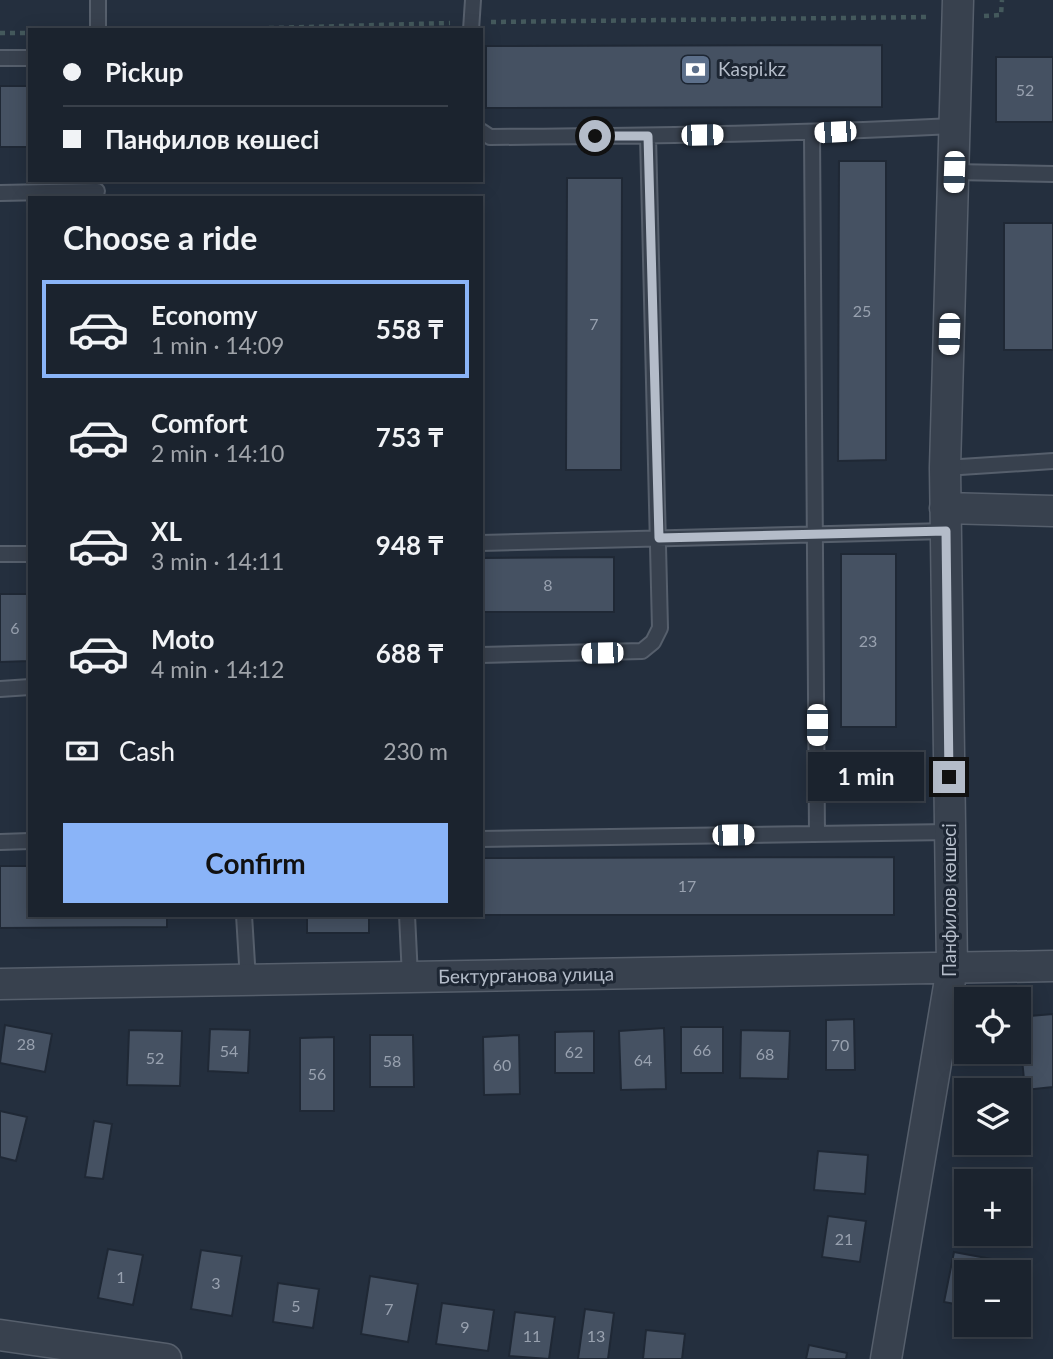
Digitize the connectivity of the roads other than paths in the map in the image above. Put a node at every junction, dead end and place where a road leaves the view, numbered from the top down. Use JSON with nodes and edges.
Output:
{"nodes":[{"id":1,"x":98,"y":0,"type":"edge"},
{"id":2,"x":474,"y":0,"type":"edge"},
{"id":3,"x":957,"y":8,"type":"edge"},
{"id":4,"x":471,"y":26,"type":"edge"},
{"id":5,"x":98,"y":28,"type":"edge"},
{"id":6,"x":0,"y":58,"type":"edge"},
{"id":7,"x":28,"y":58,"type":"edge"},
{"id":8,"x":953,"y":125,"type":"junction"},
{"id":9,"x":483,"y":132,"type":"edge"},
{"id":10,"x":812,"y":133,"type":"junction"},
{"id":11,"x":648,"y":136,"type":"junction"},
{"id":12,"x":954,"y":172,"type":"junction"},
{"id":13,"x":1053,"y":174,"type":"edge"},
{"id":14,"x":97,"y":190,"type":"edge"},
{"id":15,"x":0,"y":193,"type":"edge"},
{"id":16,"x":1053,"y":461,"type":"edge"},
{"id":17,"x":945,"y":468,"type":"junction"},
{"id":18,"x":1053,"y":511,"type":"edge"},
{"id":19,"x":945,"y":519,"type":"junction"},
{"id":20,"x":817,"y":534,"type":"junction"},
{"id":21,"x":659,"y":538,"type":"junction"},
{"id":22,"x":483,"y":542,"type":"edge"},
{"id":23,"x":0,"y":554,"type":"edge"},
{"id":24,"x":28,"y":554,"type":"edge"},
{"id":25,"x":483,"y":655,"type":"edge"},
{"id":26,"x":28,"y":687,"type":"edge"},
{"id":27,"x":0,"y":689,"type":"edge"},
{"id":28,"x":950,"y":832,"type":"junction"},
{"id":29,"x":817,"y":834,"type":"junction"},
{"id":30,"x":483,"y":839,"type":"edge"},
{"id":31,"x":28,"y":841,"type":"edge"},
{"id":32,"x":0,"y":842,"type":"edge"},
{"id":33,"x":244,"y":917,"type":"edge"},
{"id":34,"x":407,"y":917,"type":"edge"},
{"id":35,"x":1053,"y":966,"type":"edge"},
{"id":36,"x":952,"y":968,"type":"junction"},
{"id":37,"x":410,"y":977,"type":"junction"},
{"id":38,"x":248,"y":980,"type":"junction"},
{"id":39,"x":0,"y":984,"type":"edge"},
{"id":40,"x":0,"y":1335,"type":"edge"},
{"id":41,"x":166,"y":1359,"type":"edge"},
{"id":42,"x":886,"y":1359,"type":"edge"}],
"edges":[{"from":1,"to":5,"type":"lane"},
{"from":2,"to":4,"type":"lane"},
{"from":3,"to":8,"type":"street","name":"Панфилов көшесі"},
{"from":6,"to":7,"type":"lane"},
{"from":8,"to":10,"type":"lane"},
{"from":8,"to":12,"type":"street","name":"Панфилов көшесі"},
{"from":9,"to":11,"type":"lane"},
{"from":10,"to":11,"type":"lane"},
{"from":10,"to":20,"type":"lane"},
{"from":11,"to":21,"type":"lane"},
{"from":12,"to":13,"type":"lane"},
{"from":12,"to":17,"type":"street","name":"Панфилов көшесі"},
{"from":14,"to":15,"type":"lane"},
{"from":16,"to":17,"type":"lane"},
{"from":17,"to":19,"type":"street","name":"Панфилов көшесі"},
{"from":18,"to":19,"type":"street"},
{"from":19,"to":20,"type":"lane"},
{"from":19,"to":28,"type":"street","name":"Панфилов көшесі"},
{"from":20,"to":21,"type":"lane"},
{"from":20,"to":29,"type":"lane"},
{"from":21,"to":22,"type":"lane"},
{"from":21,"to":25,"type":"lane"},
{"from":23,"to":24,"type":"lane"},
{"from":26,"to":27,"type":"lane"},
{"from":28,"to":29,"type":"lane"},
{"from":28,"to":36,"type":"street","name":"Панфилов көшесі"},
{"from":29,"to":30,"type":"lane"},
{"from":31,"to":32,"type":"lane"},
{"from":33,"to":38,"type":"lane"},
{"from":34,"to":37,"type":"lane"},
{"from":35,"to":36,"type":"street","name":"Бектурганова улица"},
{"from":36,"to":37,"type":"street","name":"Бектурганова улица"},
{"from":36,"to":42,"type":"street","name":"Панфилов көшесі"},
{"from":37,"to":38,"type":"street","name":"Бектурганова улица"},
{"from":38,"to":39,"type":"street","name":"Бектурганова улица"},
{"from":40,"to":41,"type":"street"}]}
